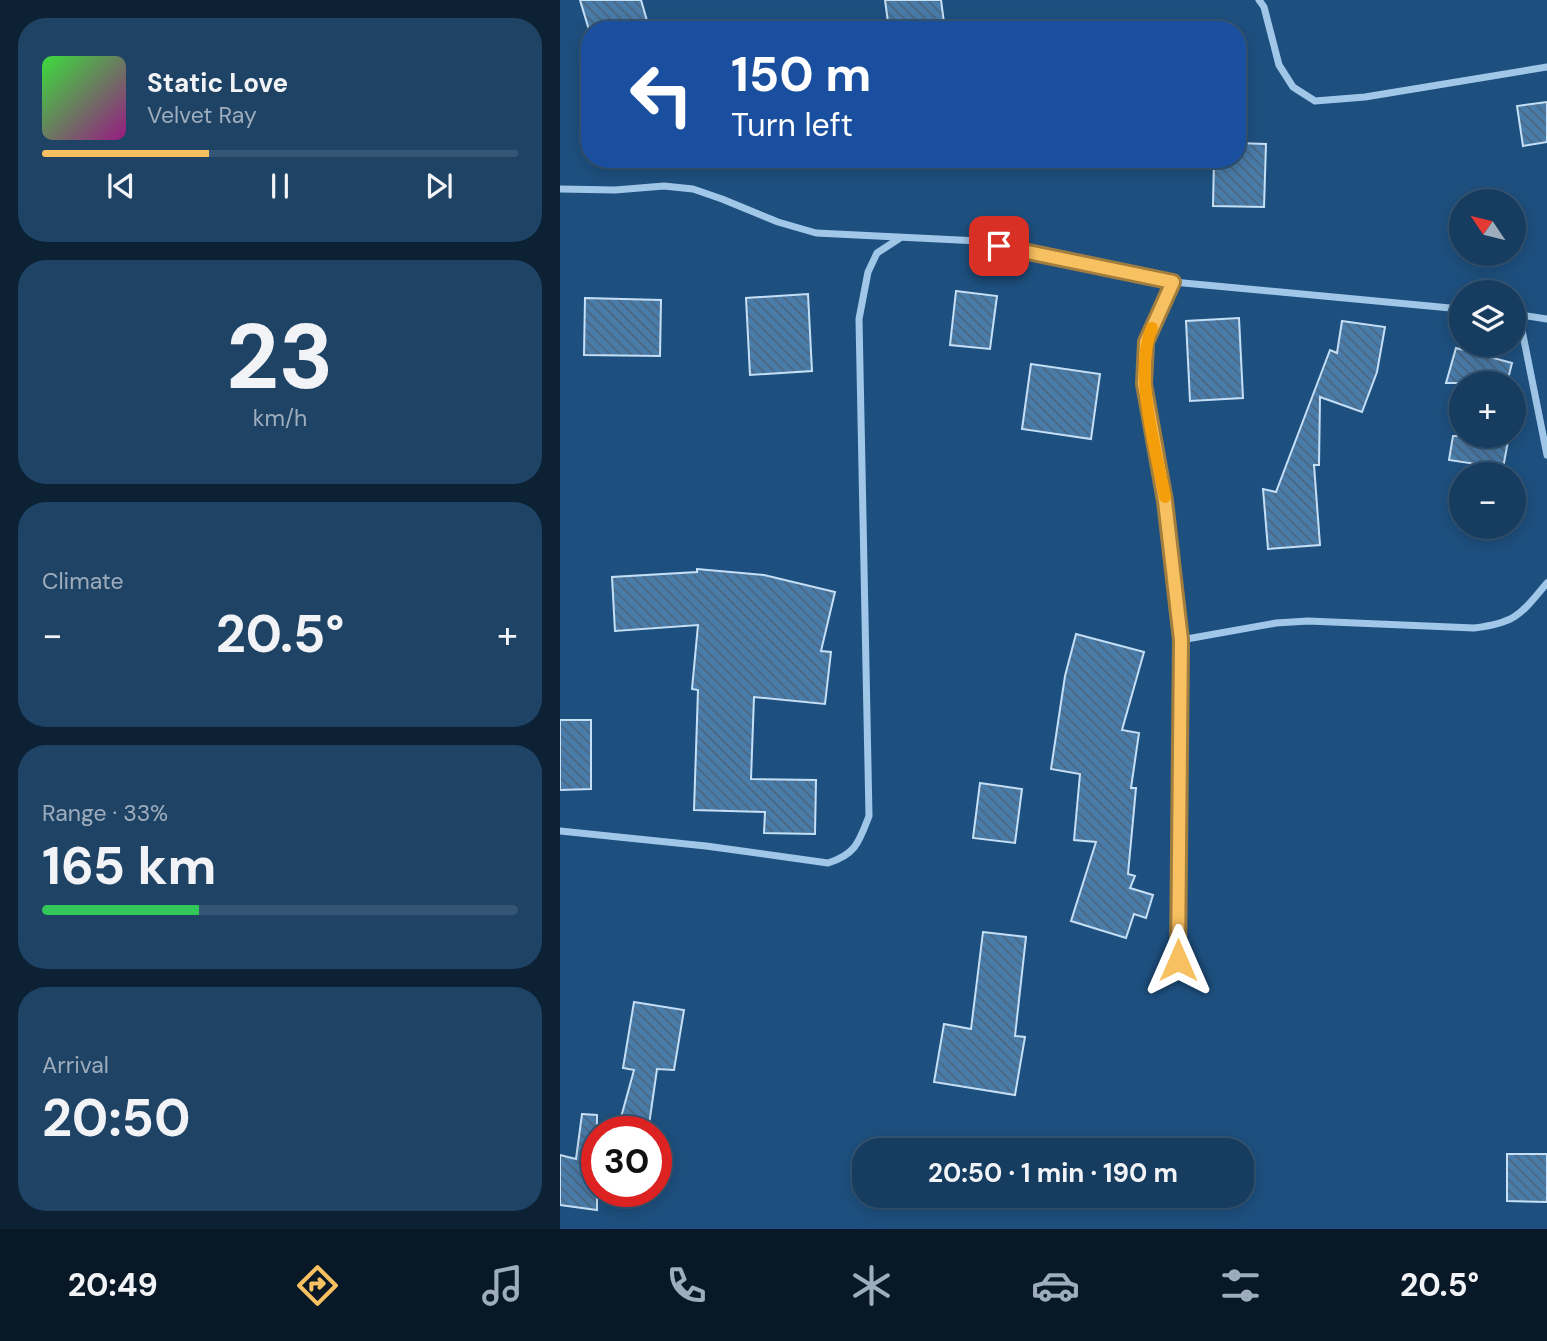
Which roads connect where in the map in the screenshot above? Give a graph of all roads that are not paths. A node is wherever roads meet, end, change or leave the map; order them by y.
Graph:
1 (1259, 0) edge
2 (1547, 67) edge
3 (560, 189) edge
4 (900, 238) junction
5 (1173, 282) junction
6 (1449, 308) edge
7 (1526, 316) edge
8 (1547, 318) edge
9 (1525, 357) edge
10 (1547, 455) edge
11 (1547, 583) edge
12 (1181, 640) junction
13 (560, 831) edge
14 (1178, 960) dead end

1 - 2 street
3 - 4 street
4 - 5 street
4 - 13 street
5 - 6 street
5 - 12 street
7 - 8 street
9 - 10 street
11 - 12 street
12 - 14 street

